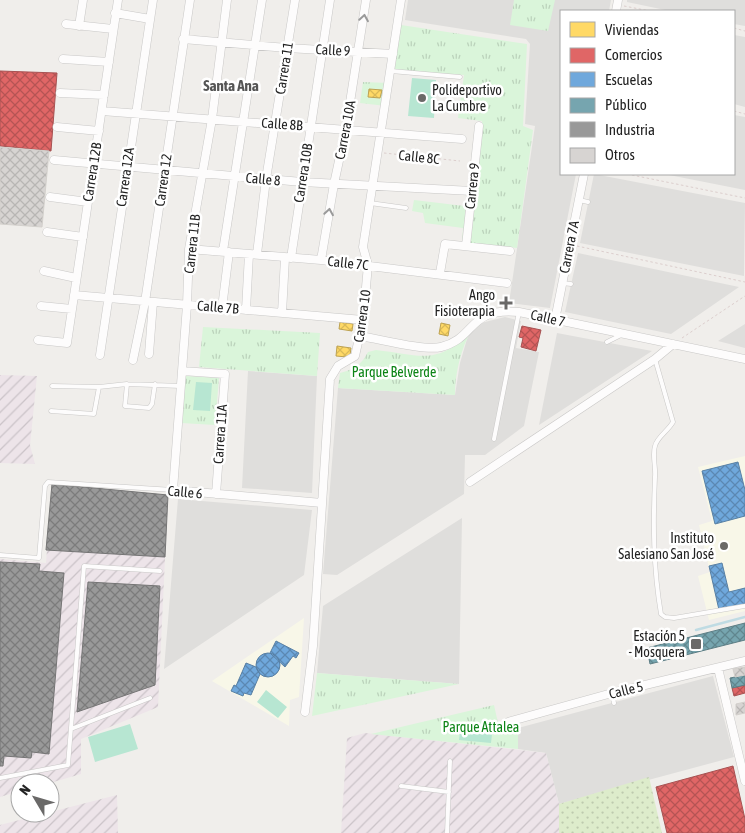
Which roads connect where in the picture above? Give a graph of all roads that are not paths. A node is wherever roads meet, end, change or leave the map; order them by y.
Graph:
1 (83, 0) edge
2 (118, 0) edge
3 (153, 0) edge
4 (190, 0) edge
5 (227, 0) edge
6 (262, 0) edge
7 (295, 0) edge
8 (330, 0) edge
9 (366, 0) edge
10 (401, 0) edge
11 (116, 13) junction
12 (150, 18) junction
13 (66, 24) dead end
14 (80, 26) junction
15 (113, 29) junction
16 (184, 39) junction
17 (221, 42) junction
18 (254, 45) junction
19 (287, 48) junction
20 (323, 49) junction
21 (358, 52) junction
22 (393, 54) junction
23 (63, 59) dead end
24 (109, 62) junction
25 (391, 72) junction
26 (460, 77) dead end
27 (60, 93) dead end
28 (104, 95) junction
29 (102, 111) junction
30 (134, 114) junction
31 (171, 116) junction
32 (212, 119) junction
33 (243, 121) junction
34 (275, 123) junction
35 (310, 126) junction
36 (479, 126) dead end
37 (57, 127) dead end
38 (346, 128) junction
39 (99, 131) junction
40 (381, 131) junction
41 (462, 139) dead end
42 (54, 160) dead end
43 (93, 165) junction
44 (126, 167) junction
45 (164, 171) junction
46 (202, 174) junction
47 (584, 175) edge
48 (234, 176) junction
49 (266, 179) junction
50 (302, 182) junction
51 (334, 184) junction
52 (372, 186) junction
53 (472, 191) junction
54 (50, 197) dead end
55 (579, 200) junction
56 (88, 202) junction
57 (588, 202) dead end
58 (370, 203) junction
59 (406, 208) dead end
60 (47, 232) dead end
61 (82, 238) junction
62 (466, 246) junction
63 (189, 249) junction
64 (510, 251) dead end
65 (226, 252) junction
66 (253, 254) junction
67 (288, 258) junction
68 (321, 260) junction
69 (368, 265) junction
70 (44, 271) dead end
71 (440, 273) junction
72 (76, 278) junction
73 (506, 283) dead end
74 (562, 283) junction
75 (571, 284) dead end
76 (74, 295) junction
77 (108, 298) junction
78 (149, 302) junction
79 (187, 305) junction
80 (41, 306) dead end
81 (222, 308) junction
82 (72, 309) junction
83 (246, 310) junction
84 (519, 312) junction
85 (282, 313) junction
86 (363, 320) junction
87 (555, 320) junction
88 (622, 334) junction
89 (360, 336) junction
90 (38, 340) dead end
91 (607, 342) dead end
92 (673, 344) junction
93 (149, 354) dead end
94 (100, 355) dead end
95 (655, 359) junction
96 (745, 359) edge
97 (133, 360) dead end
98 (182, 371) junction
99 (127, 384) junction
100 (155, 384) junction
101 (52, 386) dead end
102 (181, 386) junction
103 (99, 387) junction
104 (51, 411) dead end
105 (494, 439) dead end
106 (470, 482) dead end
107 (173, 490) junction
108 (216, 494) junction
109 (322, 504) junction
110 (0, 555) edge
111 (160, 571) dead end
112 (745, 606) edge
113 (745, 661) edge
114 (718, 668) junction
115 (612, 693) junction
116 (150, 698) dead end
117 (614, 703) dead end
118 (305, 712) dead end
119 (508, 722) dead end
120 (71, 729) junction
121 (450, 761) dead end
122 (745, 775) edge
123 (0, 778) edge
124 (401, 786) dead end
125 (449, 792) junction
126 (447, 833) edge

1 - 14 street
2 - 11 street, Carrera 12B
3 - 12 street, Carrera 12A
4 - 16 street, Carrera 12
5 - 17 street, Carrera 11B
6 - 18 street
7 - 19 street, Carrera 11
8 - 20 street, Carrera 10B
21 -> 9 street, Carrera 10A
10 - 22 street, Carrera 10
11 - 12 street
11 - 15 street, Carrera 12B
12 - 30 street, Carrera 12A
13 - 14 street
14 - 15 street
15 - 24 street, Carrera 12B
16 - 17 street, Calle 9
16 - 31 street, Carrera 12
17 - 18 street, Calle 9
17 - 32 street, Carrera 11B
18 - 19 street, Calle 9
18 - 33 street
19 - 20 street, Calle 9
19 - 34 street, Carrera 11
20 - 21 street, Calle 9
20 - 35 street, Carrera 10B
21 - 22 street, Calle 9
21 - 38 street, Carrera 10A
22 - 25 street, Carrera 10
23 - 24 street
24 - 28 street, Carrera 12B
25 - 26 lane
25 - 40 street, Carrera 10
27 - 28 street
28 - 29 street, Carrera 12B
29 - 30 street, Calle 8B
29 - 39 street, Carrera 12B
30 - 31 street, Calle 8B
30 - 44 street, Carrera 12A
31 - 32 street, Calle 8B
31 - 45 street, Carrera 12
32 - 33 street, Calle 8B
32 - 46 street, Carrera 11B
33 - 34 street, Calle 8B
33 - 48 street
34 - 35 street, Calle 8B
34 - 49 street, Carrera 11
35 - 38 street, Calle 8B
35 - 50 street, Carrera 10B
36 - 53 street, Carrera 9
37 - 39 street
38 - 40 street, Calle 8B
38 - 51 street, Carrera 10A
39 - 43 street, Carrera 12B
40 - 41 street, Calle 8B
40 - 52 street, Carrera 10
42 - 43 street, Calle 8
43 - 44 street, Calle 8
43 - 56 street, Carrera 12B
44 - 45 street, Calle 8
44 - 77 street, Carrera 12A
45 - 46 street, Calle 8
45 - 78 street, Carrera 12
46 - 48 street, Calle 8
46 - 63 street, Carrera 11B
47 - 55 street, Carrera 7A
48 - 49 street, Calle 8
48 - 65 street
49 - 50 street, Calle 8
49 - 66 street, Carrera 11
50 - 51 street, Calle 8
50 - 67 street, Carrera 10B
51 - 52 street, Calle 8
68 -> 51 street, Carrera 10A
52 - 53 street, Calle 8
52 - 58 street, Carrera 10
53 - 62 street, Carrera 9
54 - 56 street
55 - 57 lane
55 - 74 street, Carrera 7A
56 - 61 street, Carrera 12B
58 - 59 lane
58 - 69 street, Carrera 10
60 - 61 street
61 - 72 street, Carrera 12B
62 - 64 street
62 - 71 street
63 - 65 street, Calle 7C
63 - 79 street, Carrera 11B
65 - 66 street, Calle 7C
65 - 81 street
66 - 67 street, Calle 7C
66 - 83 street, Carrera 11
67 - 68 street, Calle 7C
67 - 85 street, Carrera 10B
68 - 69 street, Calle 7C
69 - 71 street, Calle 7C
69 - 86 street, Carrera 10
70 - 72 street
71 - 73 street, Calle 7C
72 - 76 street, Carrera 12B
74 - 75 lane
74 - 87 street, Carrera 7A
76 - 77 street, Calle 7B
76 - 82 street, Carrera 12B
77 - 78 street, Calle 7B
77 - 94 street, Carrera 12A
78 - 79 street, Calle 7B
78 - 93 street, Carrera 12
78 - 97 street, Carrera 12
79 - 81 street, Calle 7B
79 - 98 street, Carrera 11B
80 - 82 street
81 - 83 street, Calle 7B
82 - 90 street, Carrera 12B
83 - 85 street, Calle 7B
84 - 87 street, Calle 7
84 - 89 street, Calle 7
84 - 105 lane
85 - 86 street, Calle 7B
86 - 89 street, Carrera 10
87 - 88 street, Calle 7
88 - 91 lane
88 - 92 street, Calle 7
89 - 109 street, Carrera 10
92 - 95 street
92 - 96 street, Calle 7
95 - 106 street
95 - 112 lane
98 - 102 street, Carrera 11B
98 - 108 street, Carrera 11A
99 - 100 lane
99 - 100 lane
99 - 103 lane
100 - 102 lane
101 - 103 lane
102 - 107 street, Carrera 11B
103 - 104 lane
107 - 108 street, Calle 6
107 - 110 lane, Calle 6
108 - 109 street, Calle 6
109 - 118 street, Carrera 10
111 - 120 lane
113 - 114 street, Calle 5
114 - 115 street, Calle 5
114 - 122 street
115 - 117 lane
115 - 119 street, Calle 5
116 - 120 lane
120 - 123 lane
121 - 125 lane
124 - 125 lane
125 - 126 lane

